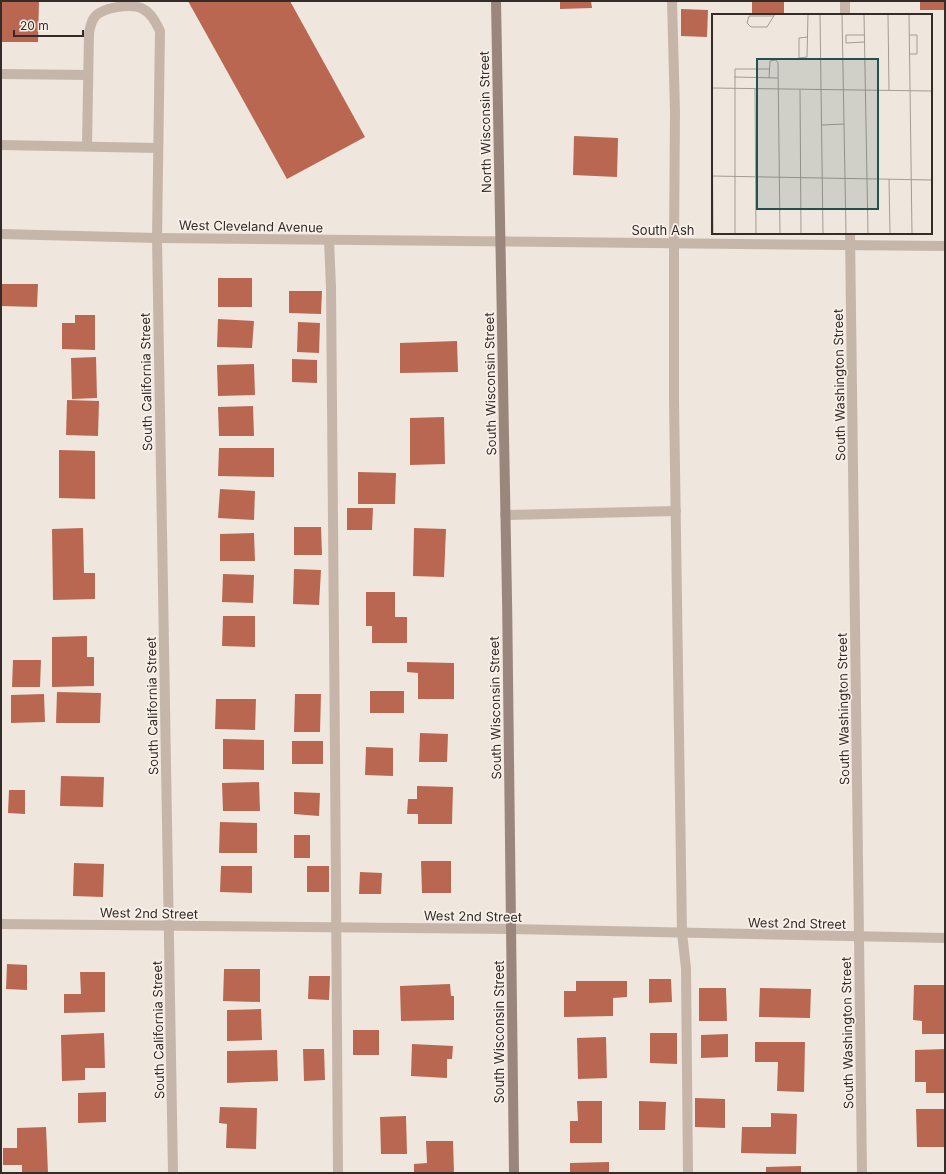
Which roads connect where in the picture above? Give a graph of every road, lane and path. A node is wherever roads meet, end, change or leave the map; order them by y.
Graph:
1 (496, 1) edge
2 (672, 1) edge
3 (845, 1) edge
4 (845, 14) edge
5 (1, 74) edge
6 (88, 75) junction
7 (1, 144) edge
8 (87, 146) junction
9 (158, 148) junction
10 (1, 234) edge
11 (850, 234) edge
12 (157, 238) junction
13 (329, 240) junction
14 (501, 242) junction
15 (674, 243) junction
16 (850, 245) junction
17 (945, 246) edge
18 (676, 511) junction
19 (505, 515) junction
20 (1, 924) edge
21 (170, 927) junction
22 (336, 928) junction
23 (511, 929) junction
24 (682, 933) junction
25 (858, 937) junction
26 (945, 938) edge
27 (173, 1173) edge
28 (338, 1173) edge
29 (514, 1173) edge
30 (688, 1173) edge
31 (862, 1173) edge

1 - 14 street, North Wisconsin Street
2 - 15 street
3 - 4 street
5 - 6 street
6 - 8 street, South California Street
6 - 9 street, South California Street
7 - 8 street
8 - 9 street
9 - 12 street, South California Street
10 - 12 street, West Cleveland Avenue
11 - 16 street, South Washington Street
12 - 13 street, West Cleveland Avenue
12 - 21 street, South California Street
13 - 14 street, West Cleveland Avenue
13 - 22 street
14 - 15 street, South Ash
14 - 19 street, South Wisconsin Street
15 - 16 street, South Ash
15 - 18 street
16 - 17 street, South Ash
16 - 25 street, South Washington Street
18 - 19 street
18 - 24 street
19 - 23 street, South Wisconsin Street
20 - 21 street, West 2nd Street
21 - 22 street, West 2nd Street
21 - 27 street, South California Street
22 - 23 street, West 2nd Street
22 - 28 street
23 - 24 street, West 2nd Street
23 - 29 street, South Wisconsin Street
24 - 25 street, West 2nd Street
24 - 30 street
25 - 26 street, West 2nd Street
25 - 31 street, South Washington Street

